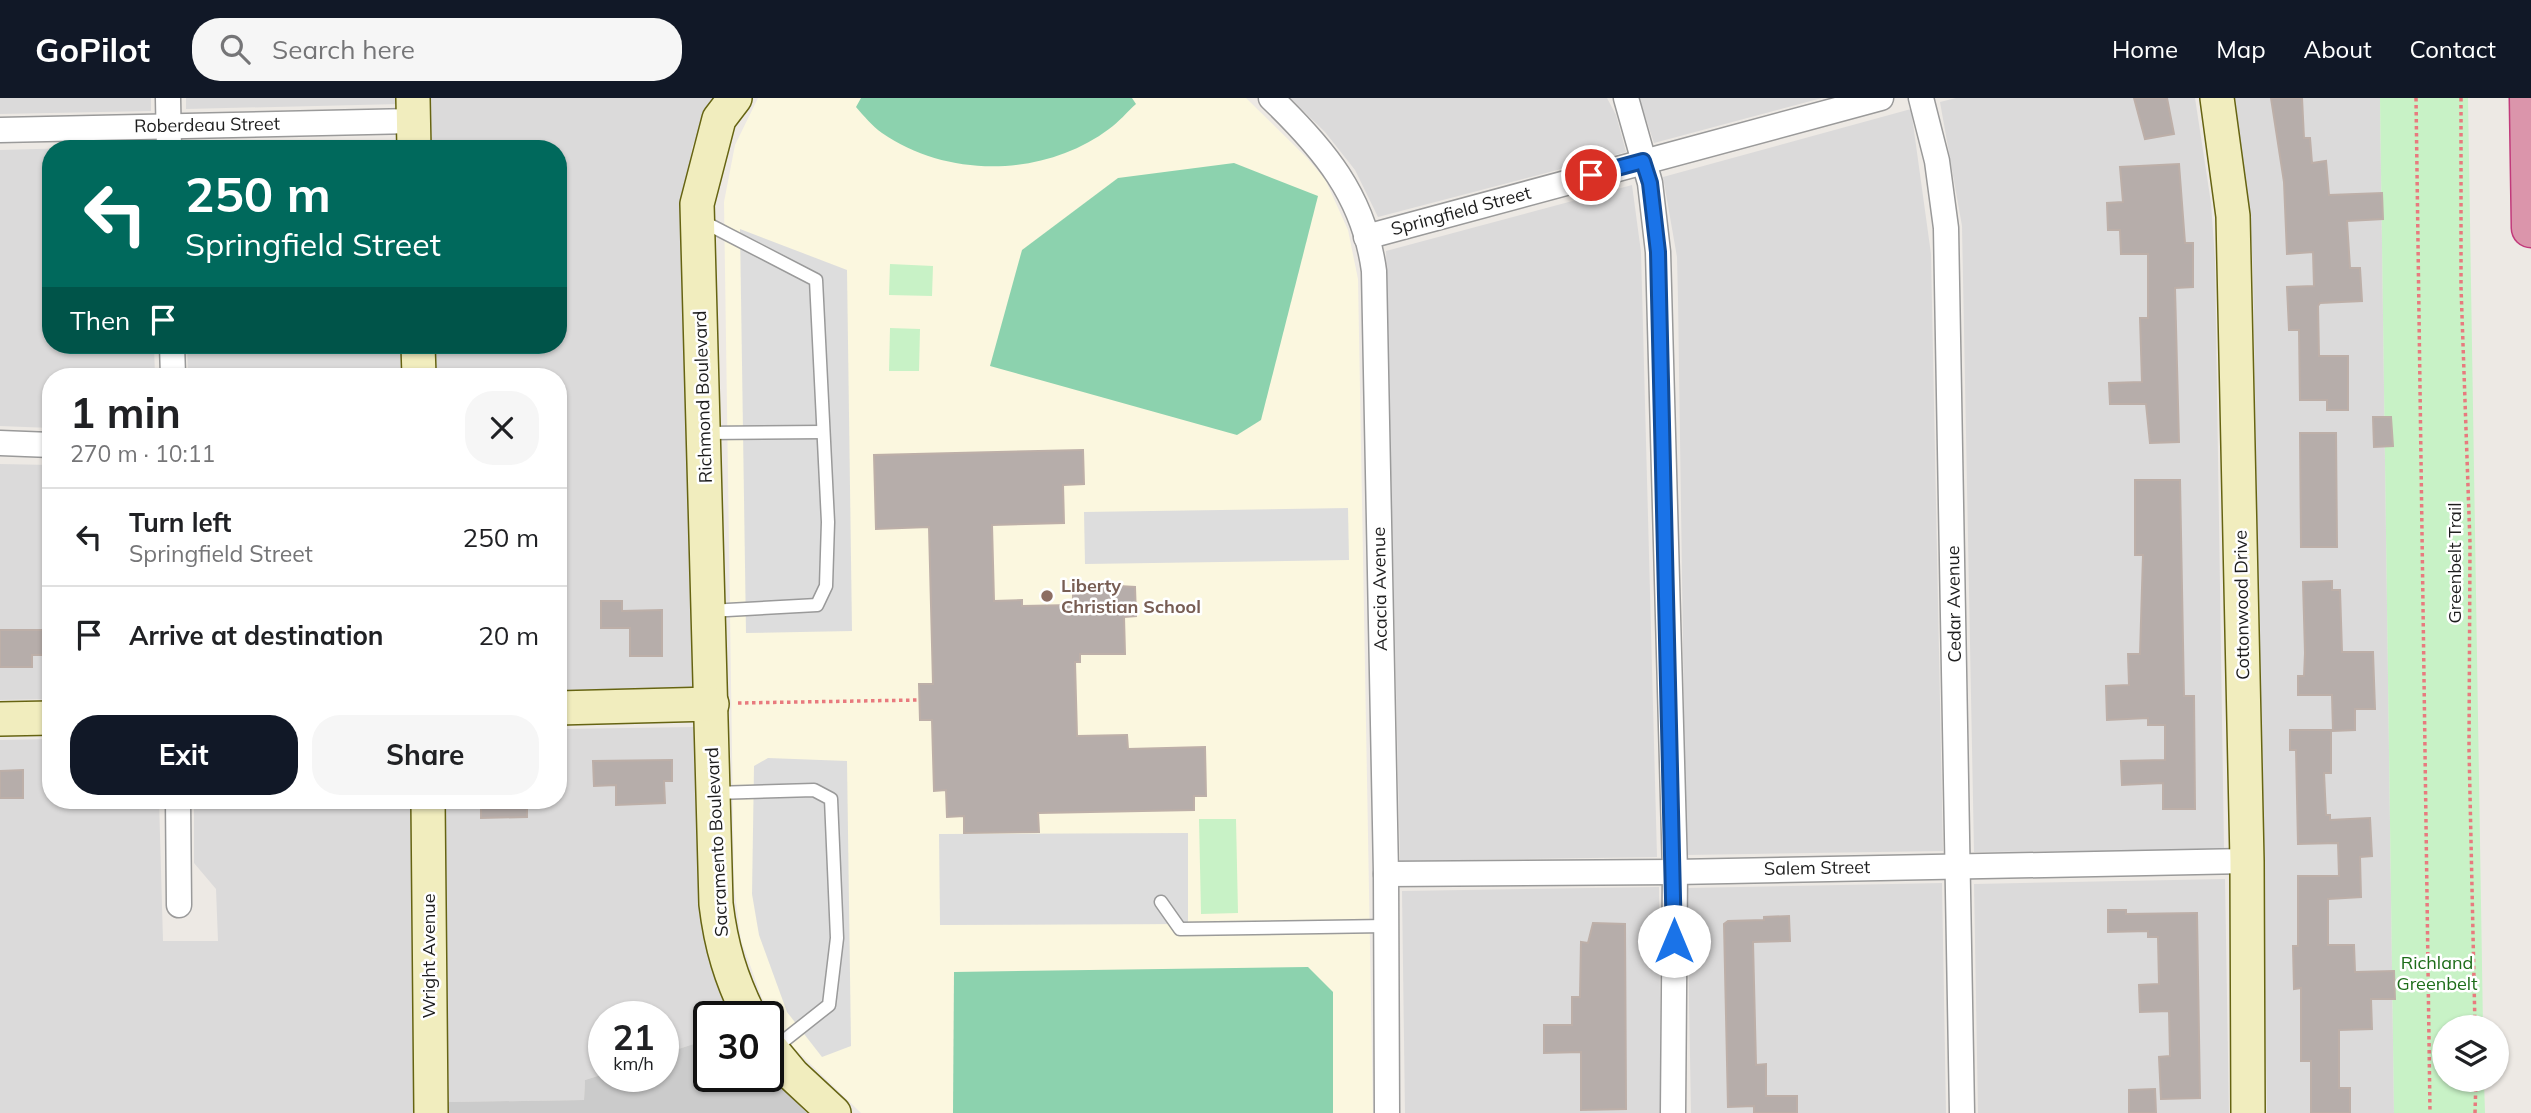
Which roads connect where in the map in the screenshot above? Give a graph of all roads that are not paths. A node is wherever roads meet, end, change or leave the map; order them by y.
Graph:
1 (168, 98) edge
2 (735, 98) edge
3 (1271, 98) edge
4 (1626, 98) edge
5 (1881, 98) edge
6 (1922, 98) edge
7 (2217, 98) edge
8 (2529, 98) edge
9 (413, 123) edge
10 (0, 130) edge
11 (169, 137) edge
12 (1643, 161) junction
13 (698, 219) junction
14 (2531, 228) edge
15 (1366, 237) junction
16 (823, 432) junction
17 (704, 433) junction
18 (0, 443) edge
19 (42, 445) edge
20 (709, 611) junction
21 (712, 704) junction
22 (567, 708) edge
23 (42, 718) edge
24 (0, 719) edge
25 (714, 793) junction
26 (178, 809) edge
27 (428, 809) edge
28 (2247, 861) junction
29 (1958, 865) junction
30 (1675, 872) junction
31 (1386, 874) junction
32 (1161, 902) dead end
33 (179, 905) dead end
34 (1386, 926) junction
35 (742, 1001) edge
36 (784, 1037) edge
37 (784, 1065) edge
38 (431, 1113) edge
39 (834, 1113) edge
40 (1387, 1113) edge
41 (1673, 1113) edge
42 (1962, 1113) edge
43 (2248, 1113) edge

1 - 11 street
2 - 13 street, Richmond Boulevard
3 - 15 street, Acacia Avenue
4 - 12 street
5 - 12 street, Springfield Street
6 - 29 street, Cedar Avenue
7 - 28 street, Cottonwood Drive
8 - 14 highway
9 - 11 street, Roberdeau Street
10 - 11 street, Roberdeau Street
12 - 15 street, Springfield Street
12 - 30 street
13 - 16 lane
13 - 17 street, Richmond Boulevard
15 - 31 street, Acacia Avenue
16 - 17 lane
16 - 20 lane
17 - 20 street, Richmond Boulevard
18 - 19 street
20 - 21 street, Richmond Boulevard
21 - 22 street
21 - 25 street, Sacramento Boulevard
23 - 24 street
25 - 35 street, Sacramento Boulevard
25 - 36 lane
26 - 33 street
27 - 38 street, Wright Avenue
28 - 29 street, Salem Street
28 - 43 street, Cottonwood Drive
29 - 30 street, Salem Street
29 - 42 street, Cedar Avenue
30 - 31 street, Salem Street
30 - 41 street
31 - 34 street, Acacia Avenue
32 - 34 lane
34 - 40 street, Acacia Avenue
37 - 39 street

